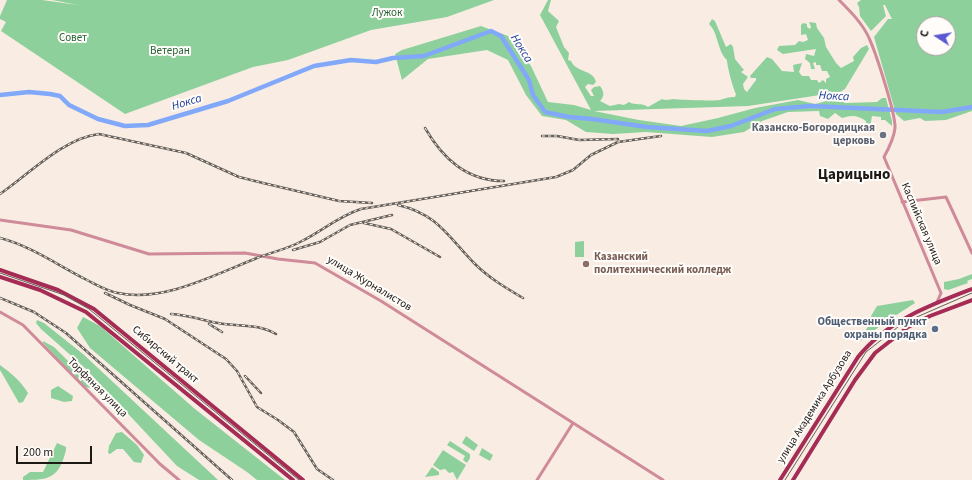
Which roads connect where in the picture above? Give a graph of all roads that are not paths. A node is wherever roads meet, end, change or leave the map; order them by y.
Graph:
1 (838, 0) edge
2 (902, 202) junction
3 (0, 220) edge
4 (972, 253) edge
5 (0, 270) edge
6 (0, 277) edge
7 (972, 289) edge
8 (972, 300) edge
9 (937, 302) junction
10 (0, 312) edge
11 (573, 423) junction
12 (179, 480) edge
13 (293, 480) edge
14 (303, 480) edge
15 (537, 480) edge
16 (663, 480) edge
17 (780, 480) edge
18 (793, 480) edge

1 - 2 street, Каспийская улица
2 - 4 street
2 - 9 street, Каспийская улица
3 - 11 street, улица Журналистов
5 - 14 main road, Сибирский тракт
6 - 13 main road, Сибирский тракт
7 - 9 main road, улица Академика Арбузова
8 - 18 main road, улица Академика Арбузова
9 - 17 main road, улица Академика Арбузова
10 - 12 street, Торфяная улица
11 - 15 street
11 - 16 street, улица Журналистов

